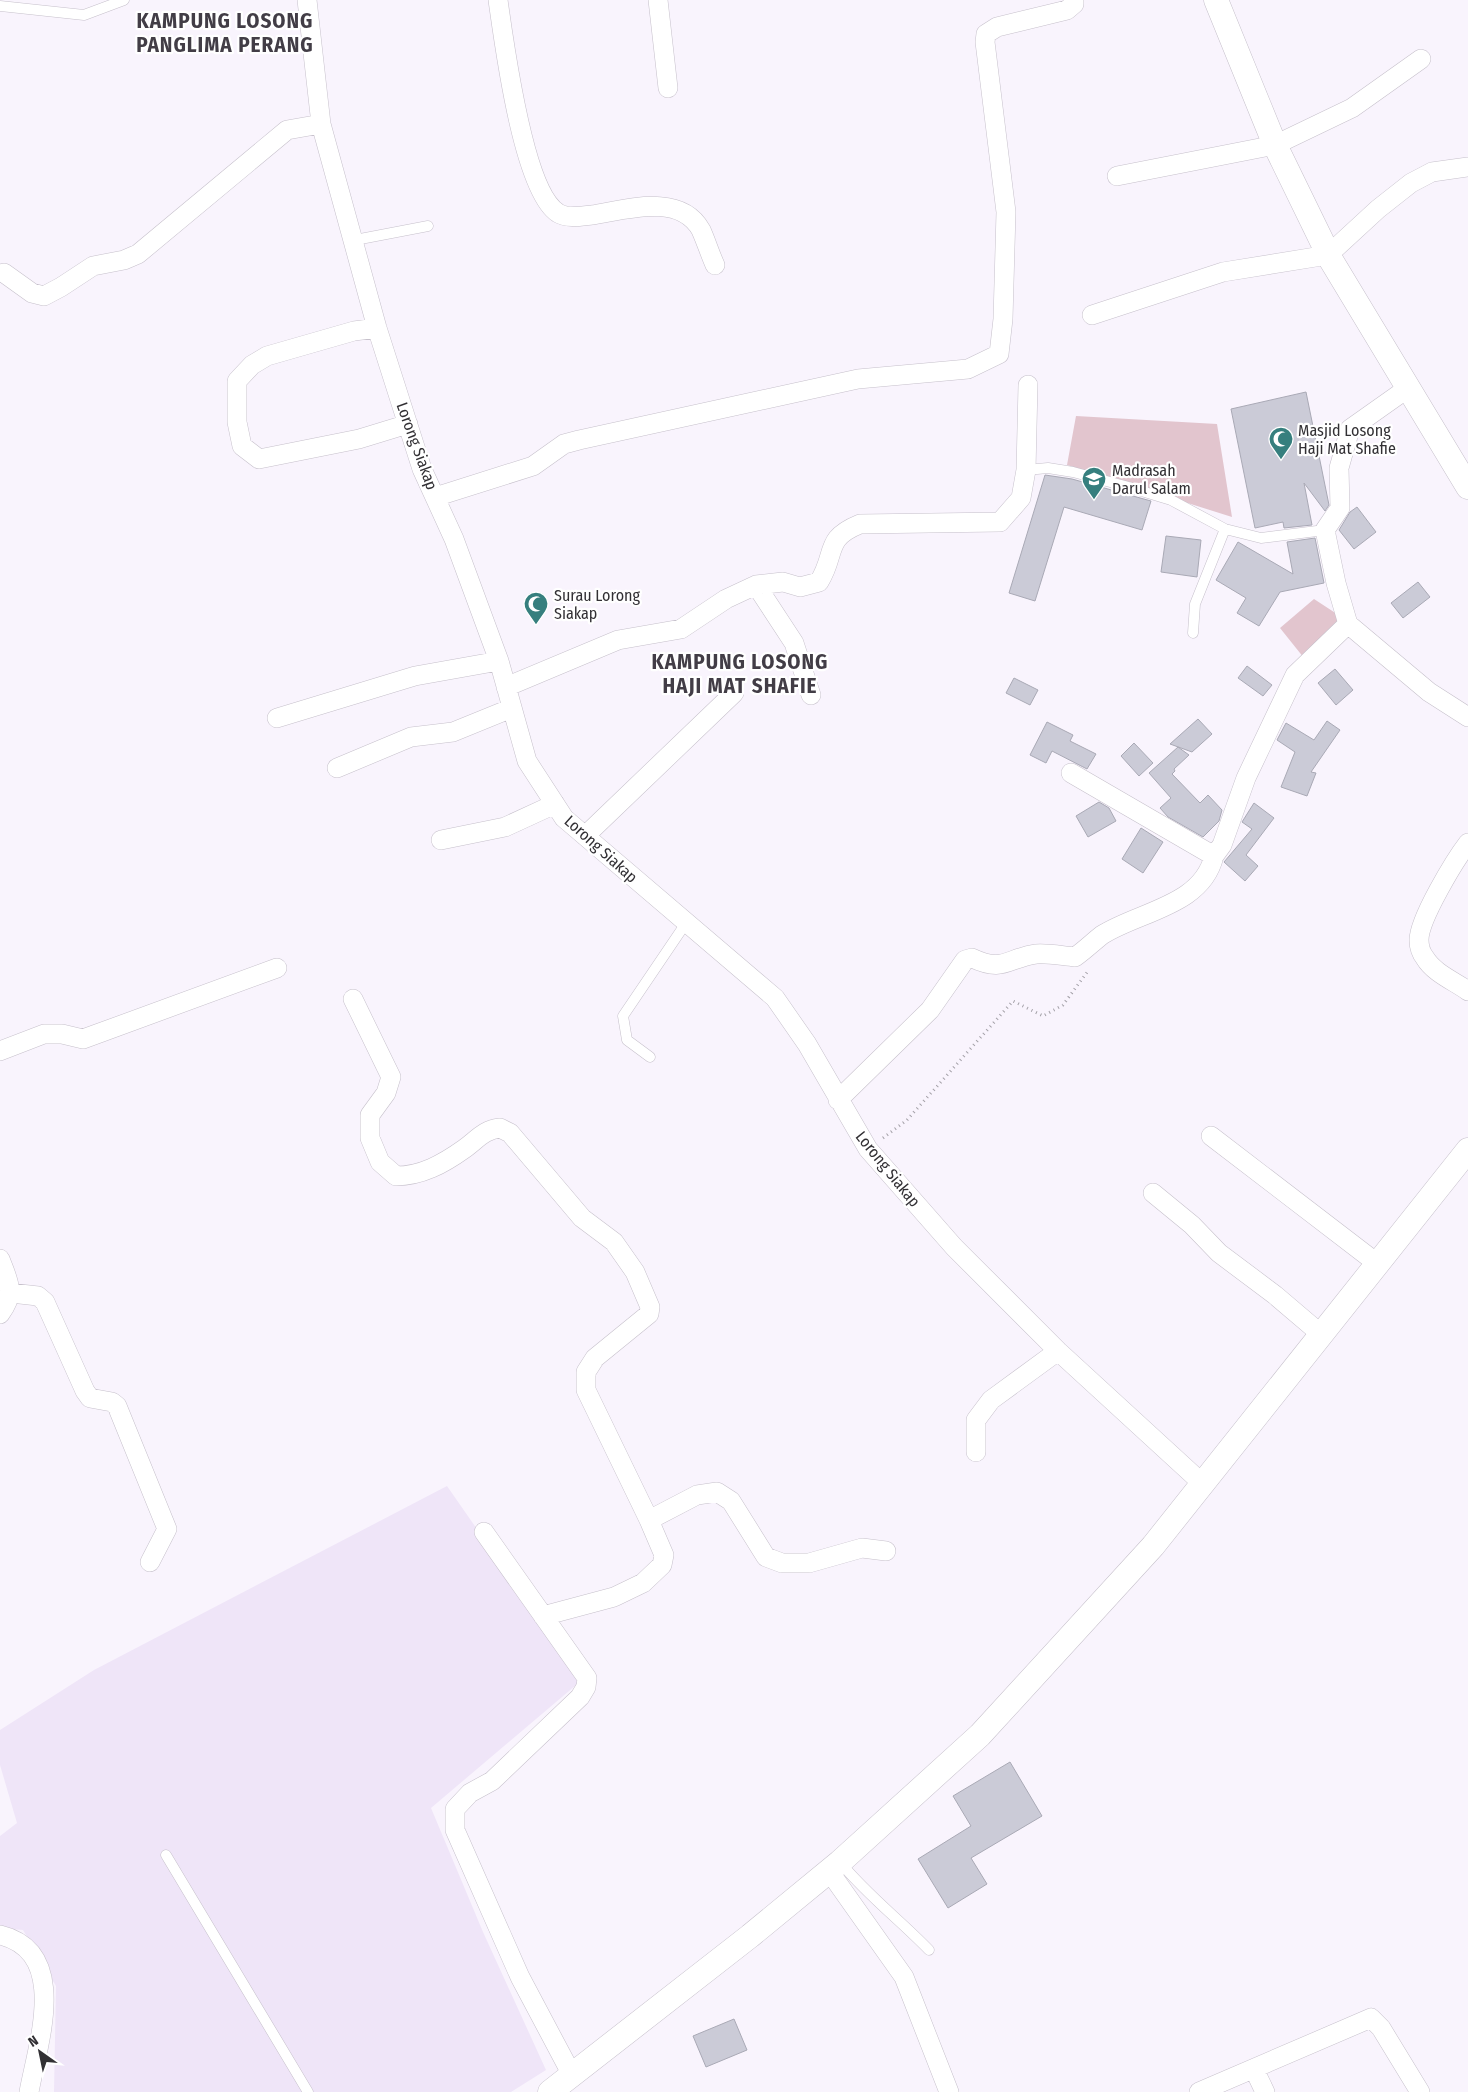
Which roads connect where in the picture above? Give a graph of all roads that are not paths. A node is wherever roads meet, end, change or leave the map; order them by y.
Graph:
1 (124, 0) edge
2 (307, 0) edge
3 (498, 0) edge
4 (658, 0) edge
5 (1074, 0) edge
6 (1216, 0) edge
7 (0, 6) edge
8 (1421, 59) dead end
9 (668, 88) dead end
10 (321, 124) junction
11 (1275, 145) junction
12 (1468, 167) edge
13 (1117, 176) dead end
14 (428, 226) dead end
15 (355, 240) junction
16 (1328, 255) junction
17 (715, 265) dead end
18 (4, 273) dead end
19 (1092, 315) dead end
20 (377, 328) junction
21 (1028, 385) dead end
22 (1408, 388) junction
23 (408, 424) junction
24 (1026, 470) junction
25 (1468, 487) edge
26 (436, 497) junction
27 (1226, 529) junction
28 (1325, 530) junction
29 (756, 585) junction
30 (1348, 624) junction
31 (1193, 634) dead end
32 (499, 661) junction
33 (506, 687) junction
34 (734, 693) dead end
35 (811, 695) dead end
36 (512, 708) junction
37 (1468, 717) edge
38 (277, 718) dead end
39 (337, 768) dead end
40 (1071, 773) dead end
41 (555, 804) junction
42 (585, 836) junction
43 (441, 840) dead end
44 (1468, 843) edge
45 (1214, 856) junction
46 (686, 923) junction
47 (277, 968) dead end
48 (1468, 990) edge
49 (354, 999) dead end
50 (0, 1051) edge
51 (650, 1057) dead end
52 (838, 1100) junction
53 (1212, 1136) dead end
54 (1468, 1150) edge
55 (1153, 1194) dead end
56 (0, 1259) edge
57 (1378, 1264) junction
58 (11, 1293) junction
59 (0, 1314) edge
60 (1322, 1335) junction
61 (1058, 1351) junction
62 (976, 1452) dead end
63 (1202, 1484) junction
64 (649, 1520) junction
65 (484, 1532) dead end
66 (886, 1552) dead end
67 (150, 1562) dead end
68 (543, 1616) junction
69 (166, 1856) dead end
70 (834, 1867) junction
71 (0, 1935) edge
72 (929, 1950) dead end
73 (1254, 2069) junction
74 (572, 2075) junction
75 (29, 2092) edge
76 (308, 2092) edge
77 (550, 2092) edge
78 (949, 2092) edge
79 (1199, 2092) edge
80 (1265, 2092) edge
81 (1420, 2092) edge

1 - 7 lane
2 - 10 street, Lorong Siakap
3 - 17 street
4 - 9 street
5 - 26 street
6 - 11 street
8 - 11 street
10 - 15 street, Lorong Siakap
10 - 18 street
11 - 13 street
11 - 16 street
12 - 16 street
14 - 15 lane
15 - 20 street, Lorong Siakap
16 - 19 street
16 - 22 street
20 - 23 street, Lorong Siakap
20 - 23 street
21 - 24 street
22 - 25 street
22 - 28 street
23 - 26 street, Lorong Siakap
24 - 27 lane
24 - 29 street
26 - 32 street, Lorong Siakap
27 - 28 lane
27 - 31 lane
28 - 30 street
29 - 33 street
29 - 35 street
30 - 37 street
30 - 45 street
32 - 33 street, Lorong Siakap
32 - 38 street
33 - 36 street, Lorong Siakap
34 - 42 street
36 - 39 street
36 - 41 street, Lorong Siakap
40 - 45 street
41 - 42 street, Lorong Siakap
41 - 43 street
42 - 46 street, Lorong Siakap
44 - 48 street
45 - 52 street
46 - 51 lane
46 - 52 street, Lorong Siakap
47 - 50 street
49 - 64 street
52 - 61 street, Lorong Siakap
53 - 57 street
54 - 57 street
55 - 60 street
56 - 58 street
57 - 60 street
58 - 59 street
58 - 67 street
60 - 63 street
61 - 62 street
61 - 63 street, Lorong Siakap
63 - 70 street
64 - 66 street
64 - 68 street
65 - 68 street
68 - 74 street
69 - 76 lane
70 - 72 lane
70 - 74 street
70 - 78 street
71 - 75 street
73 - 79 street
73 - 80 street
73 - 81 street
74 - 77 street

